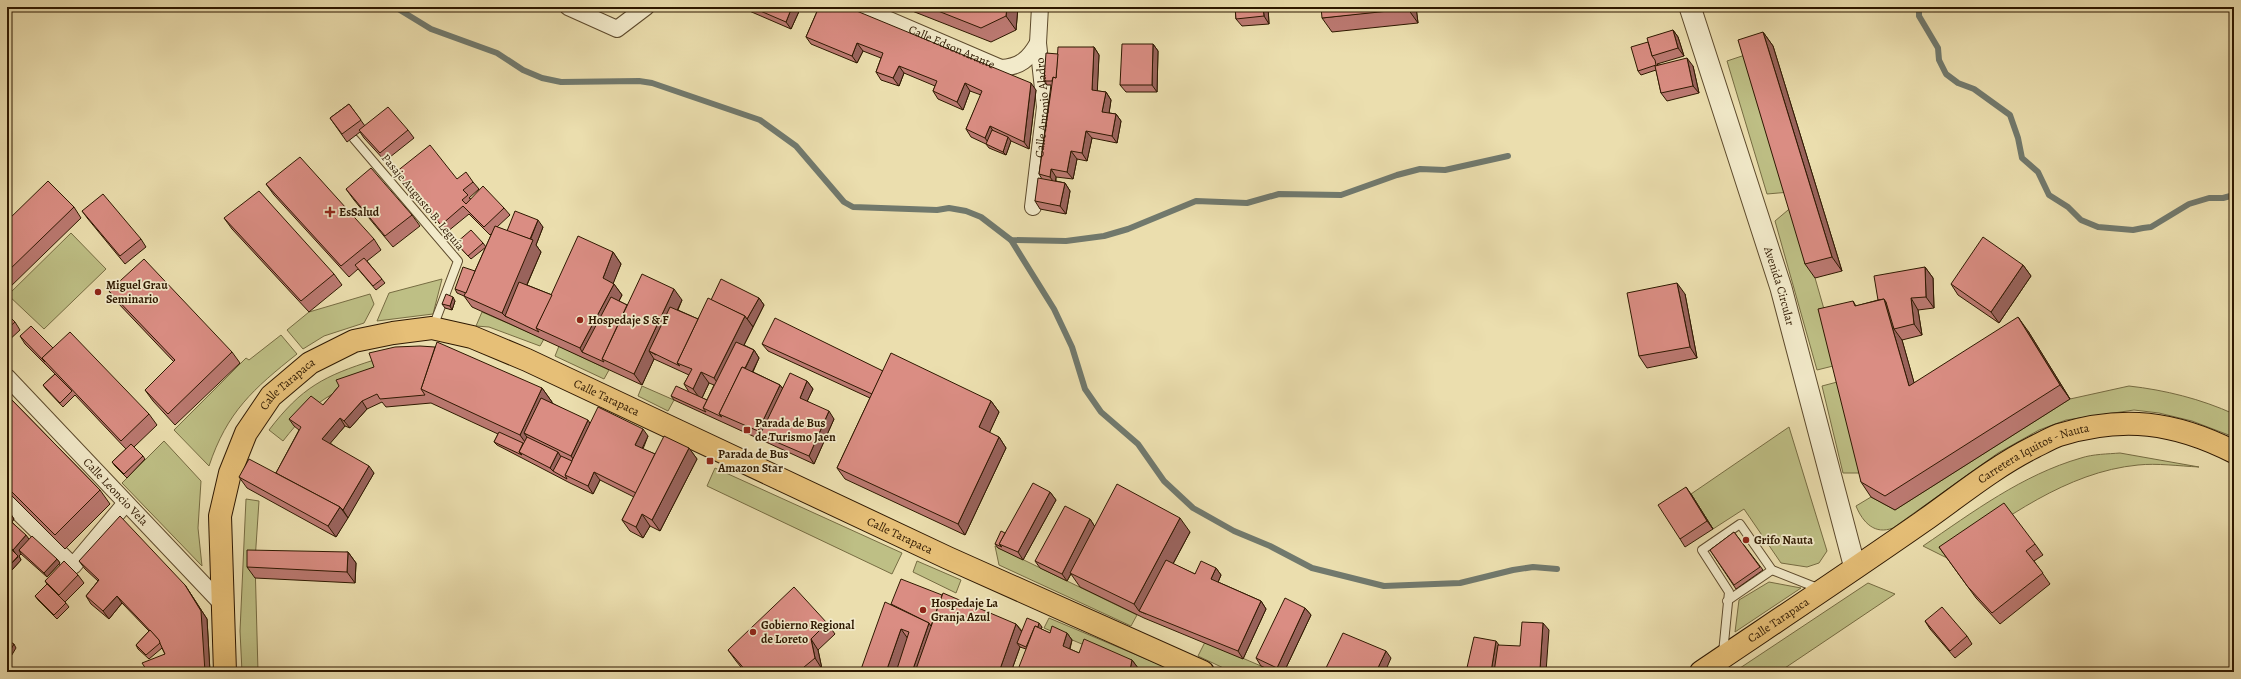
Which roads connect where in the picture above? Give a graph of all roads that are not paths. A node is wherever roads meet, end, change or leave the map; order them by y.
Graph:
1 (568, 7) edge
2 (646, 7) edge
3 (859, 7) edge
4 (1040, 7) edge
5 (1690, 7) edge
6 (1038, 42) junction
7 (354, 139) dead end
8 (1033, 208) dead end
9 (432, 328) junction
10 (7, 377) edge
11 (2234, 452) edge
12 (7, 501) edge
13 (125, 504) junction
14 (1855, 568) junction
15 (1772, 570) junction
16 (1822, 590) junction
17 (1728, 601) junction
18 (224, 606) junction
19 (1723, 658) junction
20 (225, 672) edge
21 (1203, 672) edge
22 (1701, 672) edge

1 - 2 street
3 - 6 street, Calle Edson Arante
4 - 6 street, Calle Antonio Aladro
5 - 14 street, Avenida Circular
6 - 8 street, Calle Antonio Aladro
7 - 9 lane, Pasaje Augusto B. Leguía
9 - 18 main road, Calle Tarapaca
9 - 21 main road, Calle Tarapaca
10 - 13 street, Calle Leoncio Vela
11 - 14 main road, Carretera Iquitos - Nauta
12 - 13 street
13 - 18 street, Calle Leoncio Vela
14 - 16 main road, Calle Tarapaca
15 - 16 lane
15 - 17 lane
15 - 17 lane
16 - 19 main road, Calle Tarapaca
17 - 19 lane
18 - 20 main road, Calle Tarapaca
19 - 22 main road, Calle Tarapaca

